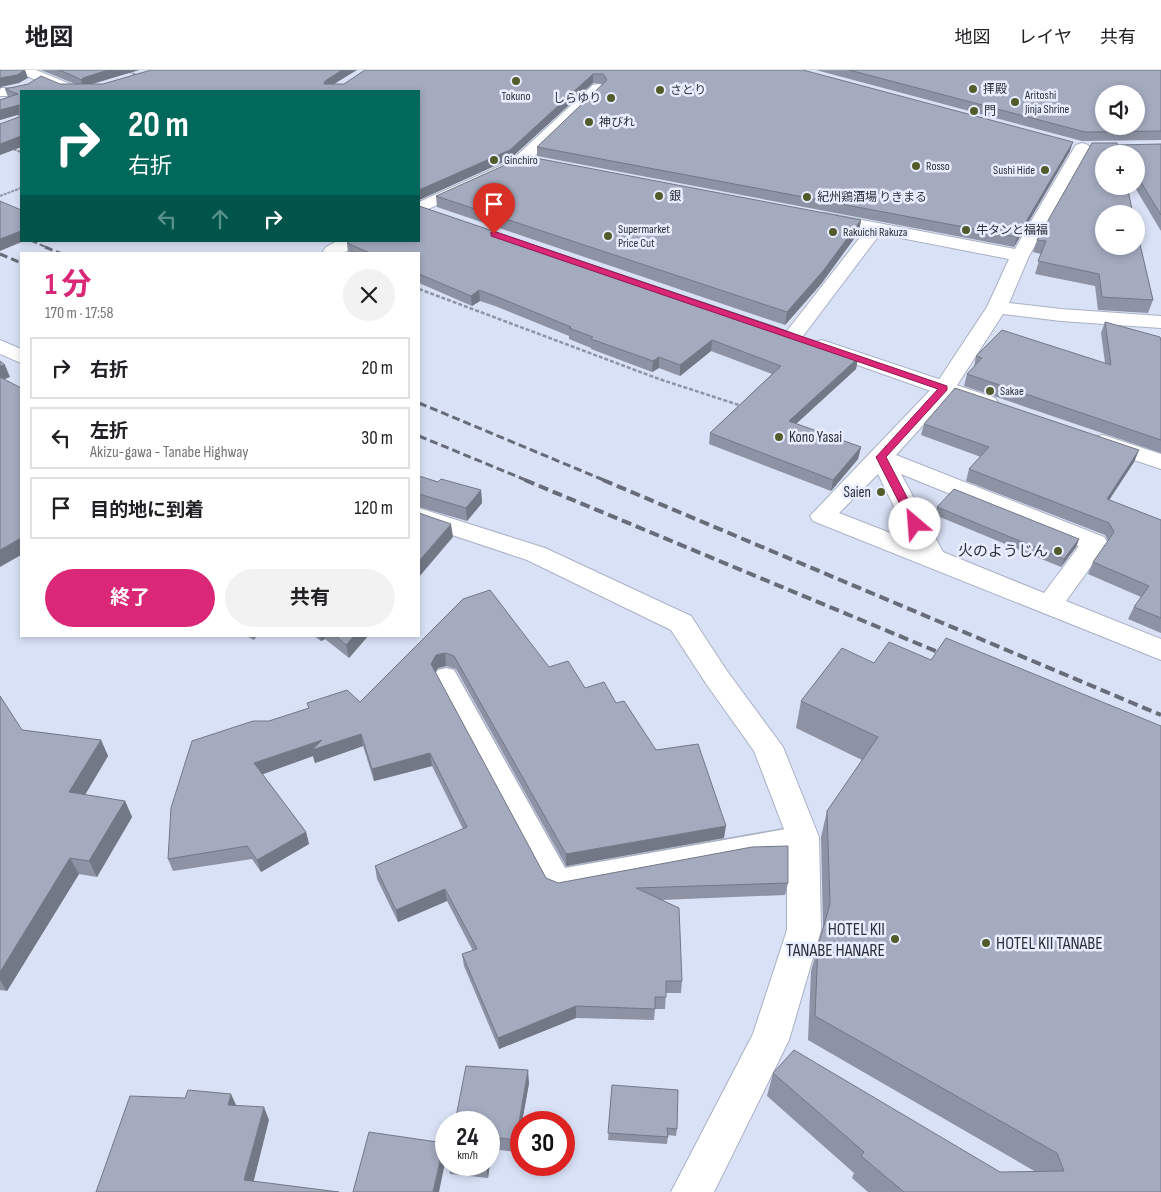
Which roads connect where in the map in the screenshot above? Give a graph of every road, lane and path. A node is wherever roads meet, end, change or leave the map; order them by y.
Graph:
1 (24, 70) edge
2 (125, 70) edge
3 (140, 76) edge
4 (42, 84) edge
5 (598, 88) edge
6 (69, 90) edge
7 (3, 92) edge
8 (20, 92) edge
9 (1064, 143) edge
10 (6, 146) edge
11 (1095, 147) edge
12 (1082, 148) junction
13 (20, 152) edge
14 (522, 160) junction
15 (541, 163) edge
16 (20, 188) edge
17 (0, 196) edge
18 (420, 208) edge
19 (420, 208) edge
20 (807, 215) edge
21 (447, 218) edge
22 (876, 228) junction
23 (350, 242) edge
24 (332, 251) dead end
25 (1020, 256) junction
26 (420, 289) edge
27 (997, 307) junction
28 (1161, 322) edge
29 (0, 346) edge
30 (20, 356) edge
31 (944, 388) junction
32 (744, 407) edge
33 (1006, 409) edge
34 (1088, 437) edge
35 (881, 457) junction
36 (1161, 462) edge
37 (420, 516) edge
38 (933, 558) junction
39 (1050, 604) junction
40 (1161, 650) edge
41 (446, 676) dead end
42 (803, 836) junction
43 (692, 1192) edge

1 - 4 street
2 - 3 path
4 - 6 street
4 - 7 street
5 - 14 street
7 - 8 street
9 - 12 street
10 - 13 path
11 - 12 street
12 - 25 street
14 - 15 street
14 - 18 street
16 - 17 path
19 - 21 street
20 - 22 street
22 - 25 street
22 - 31 street
23 - 24 street
25 - 27 street
26 - 32 path
27 - 28 street
27 - 31 street
29 - 30 street
31 - 33 street
31 - 35 street
34 - 36 street
35 - 38 street
35 - 38 street
35 - 39 street
37 - 42 street
38 - 39 street
39 - 40 street
41 - 42 lane
42 - 43 street

